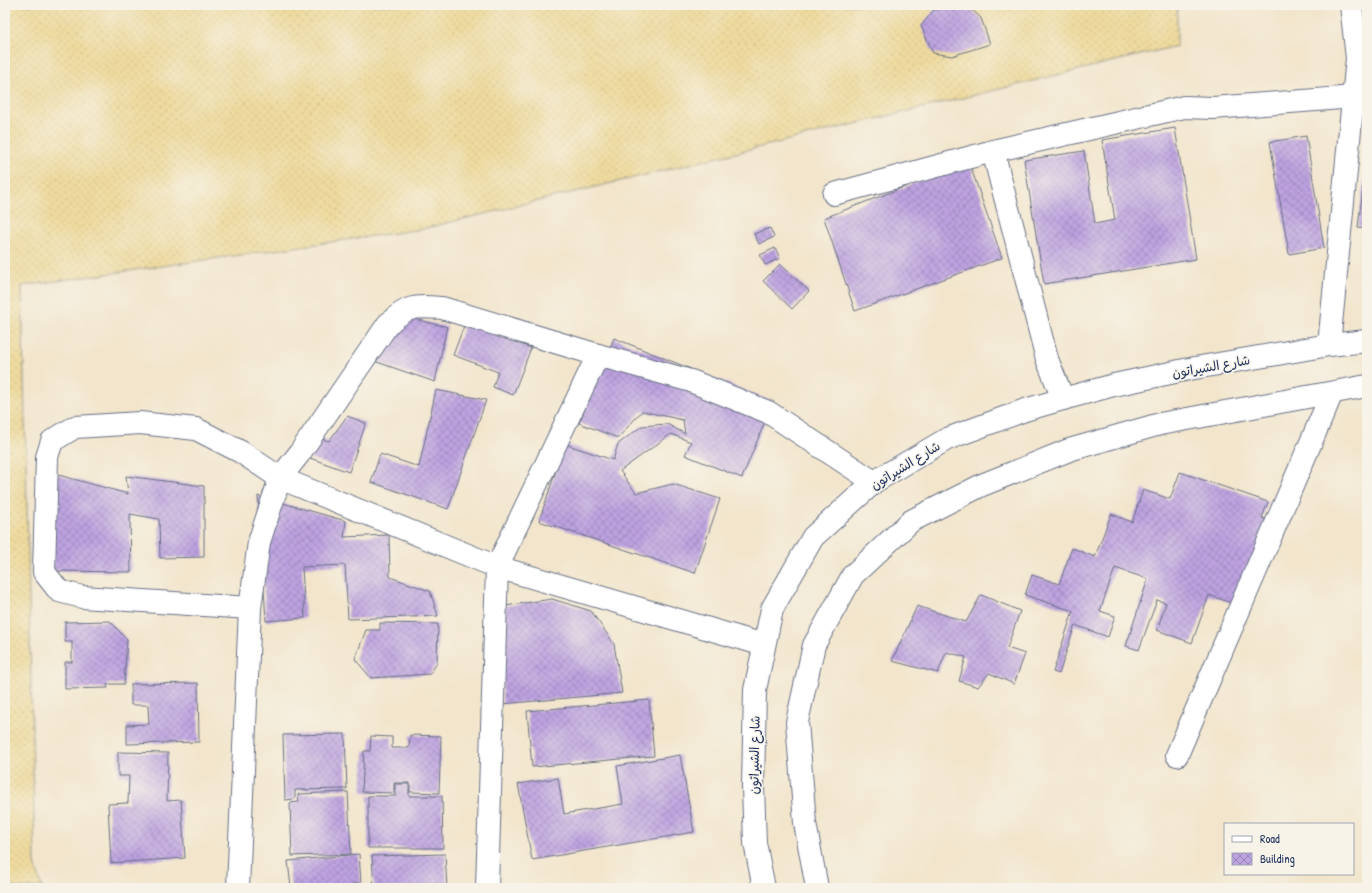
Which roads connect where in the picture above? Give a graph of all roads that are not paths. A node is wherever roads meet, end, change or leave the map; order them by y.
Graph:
1 (1351, 5) edge
2 (1354, 97) junction
3 (993, 151) junction
4 (834, 194) dead end
5 (1367, 341) edge
6 (1329, 345) junction
7 (598, 356) junction
8 (1367, 386) edge
9 (1332, 393) junction
10 (1063, 399) junction
11 (280, 478) junction
12 (874, 482) junction
13 (497, 567) junction
14 (250, 608) junction
15 (764, 645) junction
16 (1177, 755) dead end
17 (238, 888) edge
18 (487, 888) edge
19 (764, 888) edge
20 (817, 888) edge

1 - 2 street
2 - 3 street
2 - 6 street
3 - 4 street
3 - 10 street
5 - 6 street, شارع الشيراتون
6 - 10 street, شارع الشيراتون
7 - 11 street
7 - 12 street
7 - 13 street
8 - 9 street
9 - 16 street
9 - 20 street
10 - 12 street, شارع الشيراتون
11 - 13 street
11 - 14 street
11 - 14 street
12 - 15 street, شارع الشيراتون
13 - 15 street
13 - 18 street
14 - 17 street
15 - 19 street, شارع الشيراتون

